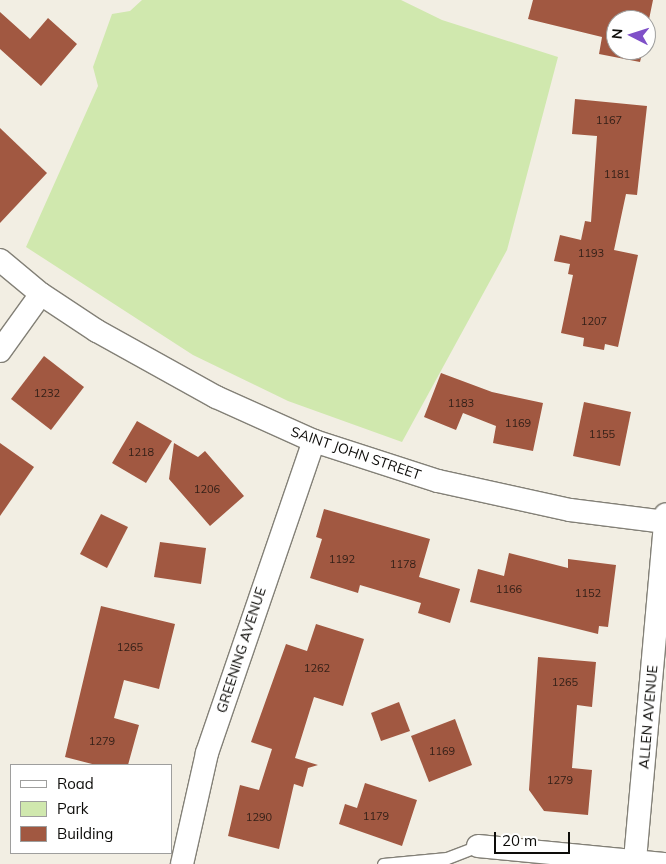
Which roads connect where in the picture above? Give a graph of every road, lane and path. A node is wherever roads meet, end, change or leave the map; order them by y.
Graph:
1 (0, 260) edge
2 (41, 294) junction
3 (0, 351) edge
4 (314, 441) junction
5 (666, 518) edge
6 (478, 846) joint
7 (635, 860) junction
8 (182, 864) edge
9 (383, 864) edge
10 (666, 864) edge

1 - 2 street, SAINT JOHN STREET
2 - 3 street
2 - 4 street, SAINT JOHN STREET
4 - 5 street, SAINT JOHN STREET
4 - 8 street, GREENING AVENUE
5 - 7 street, ALLEN AVENUE
6 - 7 street
6 - 9 lane
7 - 10 street

